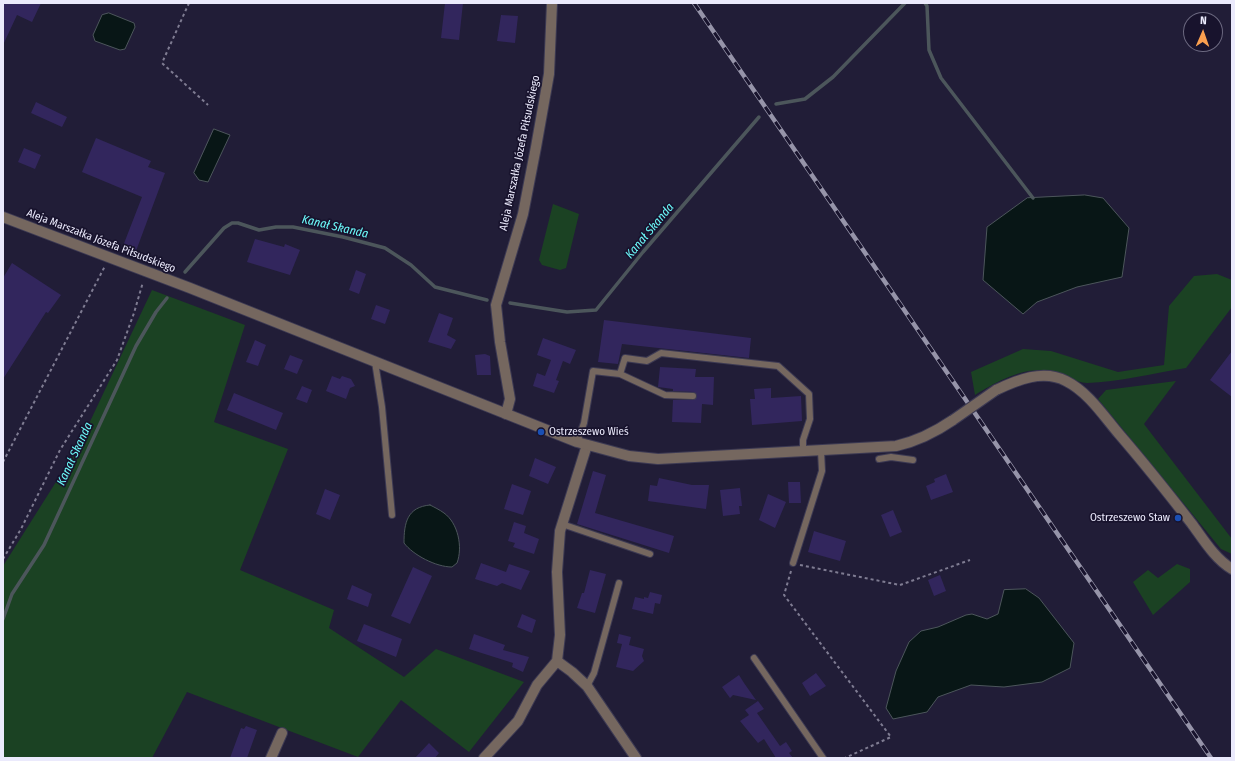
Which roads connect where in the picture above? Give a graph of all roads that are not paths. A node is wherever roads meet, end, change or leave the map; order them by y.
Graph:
1 (552, 3) edge
2 (3, 217) edge
3 (375, 362) junction
4 (620, 374) junction
5 (693, 396) dead end
6 (506, 414) junction
7 (582, 443) junction
8 (886, 447) junction
9 (821, 451) junction
10 (803, 452) junction
11 (891, 457) junction
12 (879, 459) dead end
13 (913, 460) dead end
14 (392, 515) dead end
15 (562, 524) junction
16 (650, 554) dead end
17 (794, 563) road end
18 (1232, 569) edge
19 (619, 583) dead end
20 (754, 658) dead end
21 (557, 662) junction
22 (587, 686) junction
23 (282, 733) dead end
24 (271, 758) edge
25 (485, 758) edge
26 (636, 758) edge
27 (822, 758) edge

1 - 6 street, Aleja Marszałka Józefa Piłsudskiego
2 - 3 street, Aleja Marszałka Józefa Piłsudskiego
3 - 6 street, Aleja Marszałka Józefa Piłsudskiego
3 - 14 lane
4 - 5 lane
4 - 7 lane
4 - 10 lane
6 - 7 street, Aleja Marszałka Józefa Piłsudskiego
7 - 10 street, Aleja Marszałka Józefa Piłsudskiego
7 - 15 street
8 - 9 street, Aleja Marszałka Józefa Piłsudskiego
8 - 11 lane
8 - 18 street, Aleja Marszałka Józefa Piłsudskiego, bridge
9 - 10 street, Aleja Marszałka Józefa Piłsudskiego
9 - 17 lane
11 - 12 lane
11 - 13 lane
15 - 16 lane
15 - 21 street
19 - 22 lane
20 - 27 lane
21 - 22 street
21 - 25 street
22 - 26 street
23 - 24 street

